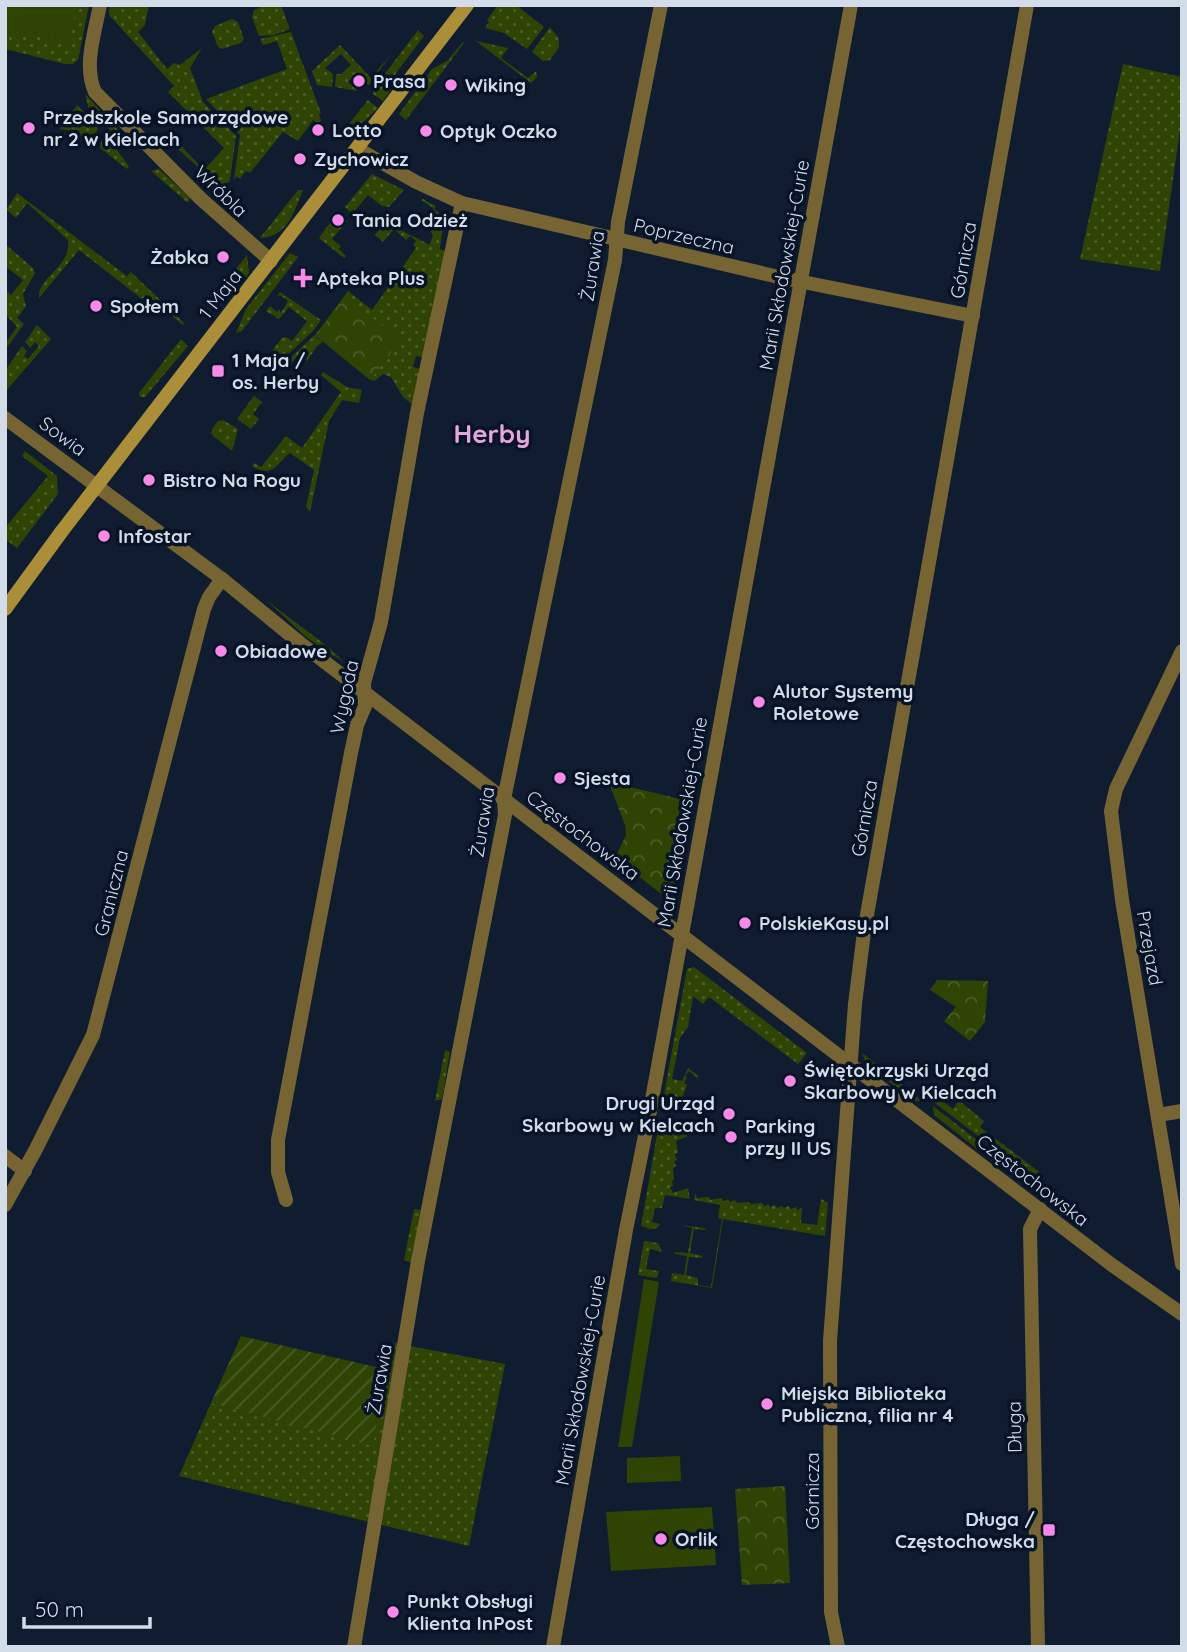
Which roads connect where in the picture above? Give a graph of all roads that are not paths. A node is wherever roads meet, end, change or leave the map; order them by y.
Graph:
1 (100, 5) edge
2 (467, 5) edge
3 (661, 5) edge
4 (851, 5) edge
5 (1027, 5) edge
6 (358, 149) junction
7 (462, 203) junction
8 (616, 240) junction
9 (271, 261) junction
10 (800, 281) junction
11 (973, 316) junction
12 (5, 418) edge
13 (97, 486) junction
14 (222, 579) junction
15 (5, 609) edge
16 (1182, 651) edge
17 (364, 691) junction
18 (504, 799) junction
19 (681, 934) junction
20 (852, 1065) junction
21 (1182, 1111) edge
22 (1158, 1115) junction
23 (5, 1156) edge
24 (25, 1171) junction
25 (1176, 1192) edge
26 (286, 1200) dead end
27 (5, 1205) edge
28 (1040, 1209) junction
29 (1182, 1264) edge
30 (1182, 1314) edge
31 (354, 1647) edge
32 (553, 1647) edge
33 (838, 1647) edge
34 (1038, 1647) edge

1 - 9 street, Wróbla
2 - 6 street, 1 Maja
3 - 8 street, Żurawia
4 - 10 street, Marii Skłodowskiej-Curie
5 - 11 street, Górnicza
6 - 7 street, Poprzeczna
6 - 9 street, 1 Maja
7 - 8 street, Poprzeczna
7 - 17 street, Wygoda
8 - 10 street, Poprzeczna
8 - 18 street, Żurawia
9 - 13 street, 1 Maja
10 - 11 street, Poprzeczna
10 - 19 street, Marii Skłodowskiej-Curie
11 - 20 street, Górnicza
12 - 13 street, Sowia
13 - 14 street, Częstochowska
13 - 15 street, 1 Maja
14 - 17 street, Częstochowska
14 - 24 street, Graniczna
16 - 22 street, Przejazd
17 - 18 street, Częstochowska
17 - 26 street, Wygoda
18 - 19 street, Częstochowska
18 - 31 street, Żurawia
19 - 20 street, Częstochowska
19 - 32 street, Marii Skłodowskiej-Curie
20 - 28 street, Częstochowska
20 - 33 street, Górnicza
21 - 22 street
22 - 25 street, Przejazd
23 - 24 street
24 - 27 street, Graniczna
25 - 29 street, Przejazd
28 - 30 street, Częstochowska
28 - 34 street, Długa

